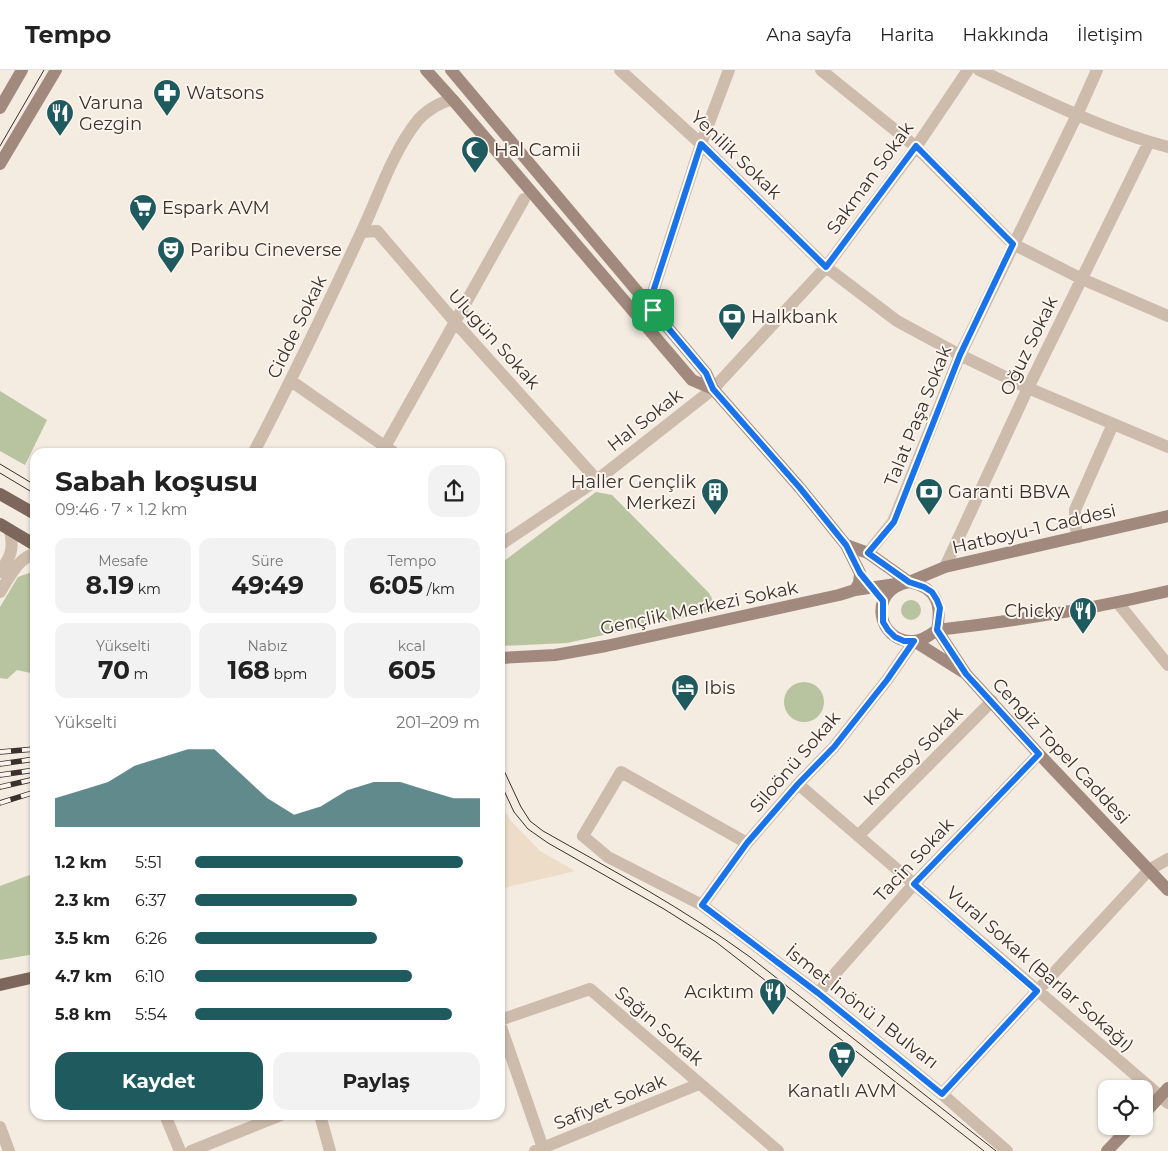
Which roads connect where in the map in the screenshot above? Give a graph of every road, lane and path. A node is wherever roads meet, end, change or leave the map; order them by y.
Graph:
1 (22, 70) edge
2 (56, 70) edge
3 (426, 70) edge
4 (452, 70) edge
5 (620, 70) edge
6 (729, 70) edge
7 (821, 70) edge
8 (842, 70) edge
9 (968, 70) edge
10 (979, 70) edge
11 (1096, 70) edge
12 (837, 82) junction
13 (453, 100) junction
14 (0, 108) edge
15 (1077, 115) junction
16 (1149, 142) junction
17 (701, 144) junction
18 (916, 146) junction
19 (1168, 147) edge
20 (0, 164) edge
21 (524, 199) dead end
22 (362, 232) junction
23 (1013, 244) junction
24 (826, 267) junction
25 (1082, 278) junction
26 (653, 310) junction
27 (1168, 316) edge
28 (454, 322) junction
29 (960, 355) junction
30 (291, 381) junction
31 (1028, 388) junction
32 (713, 389) junction
33 (1113, 424) junction
34 (1168, 447) edge
35 (256, 448) edge
36 (383, 448) edge
37 (387, 448) edge
38 (596, 480) junction
39 (0, 494) edge
40 (30, 511) edge
41 (1168, 516) edge
42 (5, 527) edge
43 (505, 537) edge
44 (1078, 537) junction
45 (30, 542) edge
46 (846, 545) junction
47 (868, 553) junction
48 (30, 556) edge
49 (945, 567) junction
50 (0, 572) edge
51 (860, 573) junction
52 (904, 583) junction
53 (873, 588) junction
54 (855, 590) junction
55 (1168, 591) edge
56 (0, 592) edge
57 (883, 601) junction
58 (1118, 603) junction
59 (937, 630) junction
60 (914, 641) junction
61 (505, 658) edge
62 (1168, 666) edge
63 (966, 674) junction
64 (992, 701) junction
65 (1039, 754) junction
66 (798, 784) junction
67 (858, 836) junction
68 (747, 843) junction
69 (1168, 859) edge
70 (1149, 870) junction
71 (914, 884) junction
72 (1168, 890) edge
73 (702, 905) junction
74 (30, 977) edge
75 (0, 985) edge
76 (1037, 991) junction
77 (818, 993) junction
78 (505, 1018) edge
79 (505, 1040) edge
80 (699, 1084) junction
81 (942, 1094) junction
82 (1166, 1096) edge
83 (1153, 1107) edge
84 (167, 1120) edge
85 (268, 1120) edge
86 (321, 1120) edge
87 (0, 1127) edge
88 (1122, 1135) edge
89 (540, 1150) edge
90 (774, 1150) edge
91 (9, 1151) edge
92 (180, 1151) edge
93 (191, 1151) edge
94 (330, 1151) edge
95 (1007, 1151) edge
96 (1106, 1151) edge

1 - 14 main road
2 - 20 main road
3 - 13 main road
4 - 26 main road
5 - 17 street, Yenilik Sokak
6 - 17 street
7 - 12 street
8 - 12 street
9 - 18 street, Sakman Sokak
10 - 15 street
11 - 15 street, Talat Paşa Sokak
12 - 18 street
13 - 22 street, Cidde Sokak
13 - 32 main road
15 - 16 street
15 - 23 street, Talat Paşa Sokak
16 - 19 street
16 - 25 street, Oğuz Sokak
17 - 24 street, Yenilik Sokak
17 - 26 street
18 - 23 street
18 - 24 street, Sakman Sokak
21 - 28 street
22 - 28 street, Ulugün Sokak
22 - 30 street, Cidde Sokak
23 - 25 street
23 - 29 street, Talat Paşa Sokak
24 - 29 street, Yenilik Sokak
24 - 32 street, Sakman Sokak
25 - 27 street
25 - 31 street, Oğuz Sokak
26 - 32 main road
28 - 37 street
28 - 38 street, Ulugün Sokak
29 - 31 street, Yenilik Sokak
29 - 47 street, Talat Paşa Sokak
30 - 35 street, Cidde Sokak
30 - 36 street
31 - 33 street, Yenilik Sokak
31 - 49 street, Oğuz Sokak
32 - 38 street, Hal Sokak
32 - 46 main road
33 - 34 street, Yenilik Sokak
33 - 44 street
38 - 43 street, Hal Sokak
39 - 40 main road
41 - 44 main road, Hatboyu-1 Caddesi
42 - 45 main road
42 - 50 street
44 - 49 main road, Hatboyu-1 Caddesi
46 - 47 main road
46 - 51 main road
47 - 52 main road
48 - 56 street
49 - 52 main road, Hatboyu-1 Caddesi
51 - 53 main road
51 - 54 main road
52 - 53 main road, Gençlik Merkezi Sokak
52 - 57 main road
52 - 59 main road
53 - 54 main road, Gençlik Merkezi Sokak
53 - 57 main road
54 - 61 main road, Gençlik Merkezi Sokak
55 - 58 main road
57 - 60 main road
58 - 59 main road
58 - 62 street
59 - 60 main road
59 - 63 main road, Cengiz Topel Caddesi
60 - 63 main road
60 - 66 street, Siloönü Sokak
63 - 64 main road, Cengiz Topel Caddesi
64 - 65 main road, Cengiz Topel Caddesi
64 - 67 street, Komsoy Sokak
65 - 70 main road, Cengiz Topel Caddesi
65 - 71 street, Tacin Sokak
66 - 67 street, Vural Sokak (Barlar Sokağı)
66 - 68 street, Siloönü Sokak
67 - 71 street, Vural Sokak (Barlar Sokağı)
68 - 73 street, Siloönü Sokak
68 - 73 street, İsmet İnönü 1 Bulvarı
69 - 70 street
70 - 72 main road, Cengiz Topel Caddesi
70 - 76 street
71 - 76 street, Vural Sokak (Barlar Sokağı)
71 - 77 street, Tacin Sokak
73 - 77 street, İsmet İnönü 1 Bulvarı
74 - 75 main road
76 - 81 street
76 - 82 street, Vural Sokak (Barlar Sokağı)
77 - 81 street, İsmet İnönü 1 Bulvarı
78 - 80 street, Sağın Sokak
79 - 89 street
80 - 89 street, Safiyet Sokak
80 - 90 street, Sağın Sokak
81 - 95 street, İsmet İnönü 1 Bulvarı
82 - 83 main road
84 - 92 street
85 - 93 street
86 - 94 street
87 - 91 street
88 - 96 main road

